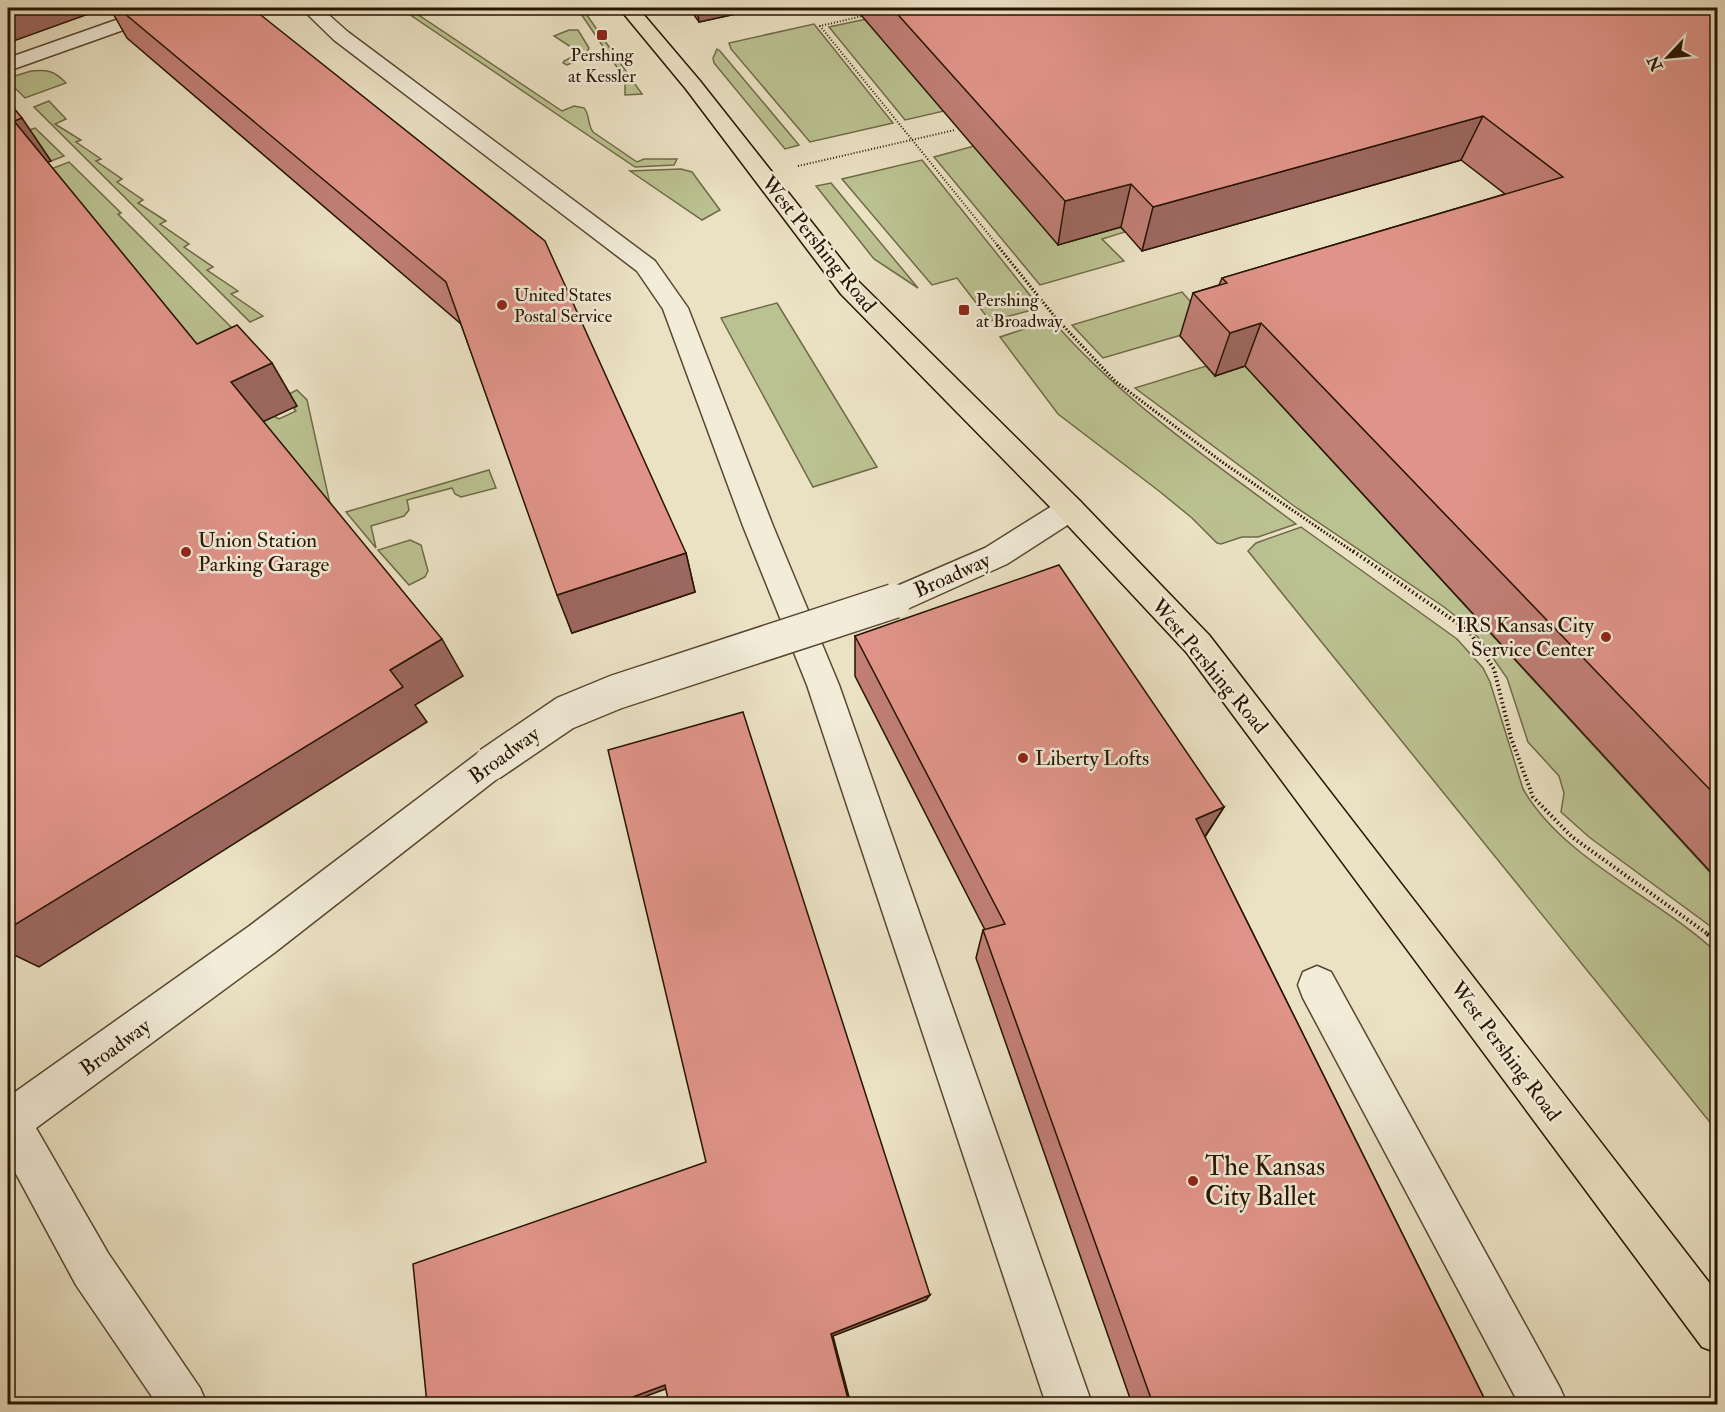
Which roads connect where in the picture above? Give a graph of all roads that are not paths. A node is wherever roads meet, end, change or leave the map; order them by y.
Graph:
1 (167, 8) edge
2 (310, 8) edge
3 (632, 9) edge
4 (8, 65) edge
5 (1070, 509) junction
6 (1317, 985) dead end
7 (9, 1119) edge
8 (1718, 1330) edge
9 (184, 1404) edge
10 (1069, 1404) edge
11 (1545, 1404) edge

1 - 4 lane
2 - 10 lane
3 - 5 main road, West Pershing Road
5 - 7 lane, Broadway, bridge
5 - 8 main road, West Pershing Road
6 - 11 lane
7 - 9 lane

